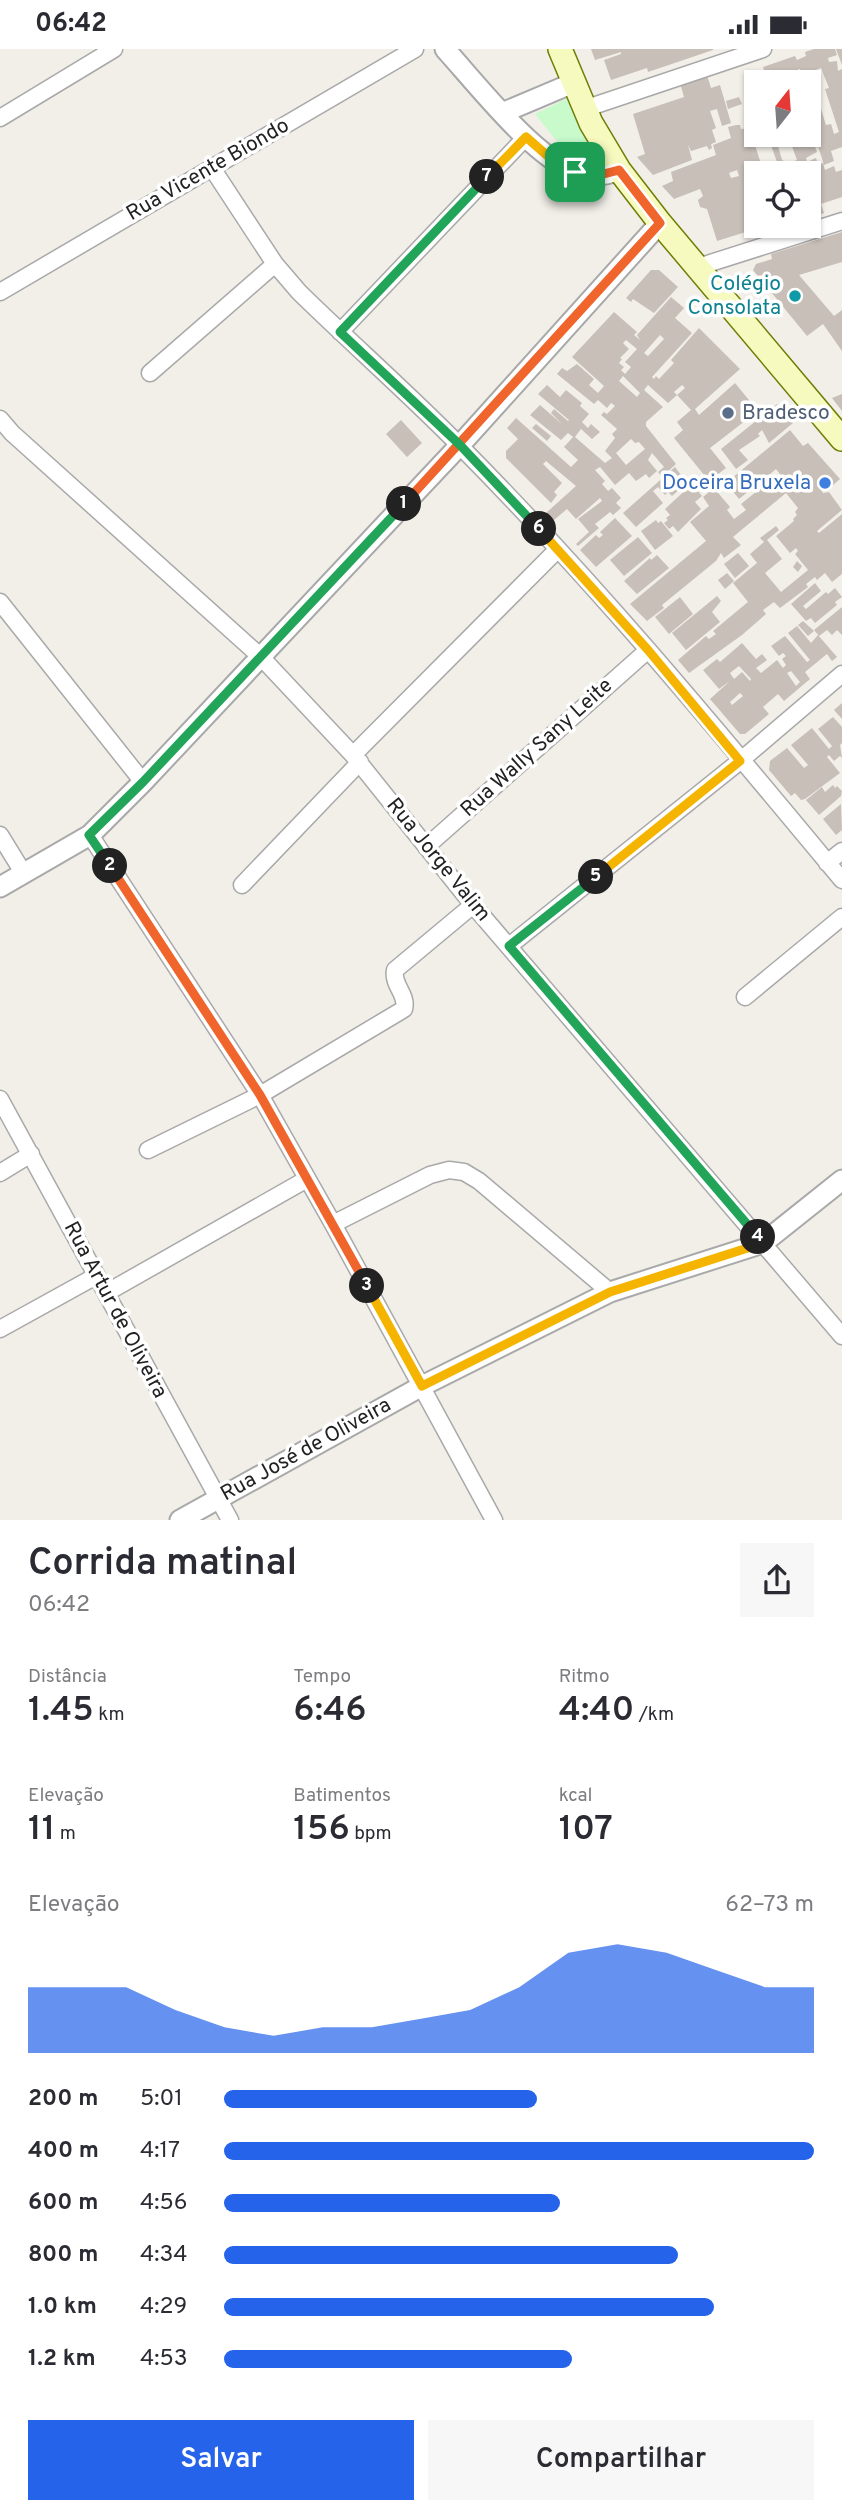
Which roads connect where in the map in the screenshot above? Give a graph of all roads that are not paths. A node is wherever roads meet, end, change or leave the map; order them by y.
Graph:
1 (114, 49) edge
2 (415, 49) edge
3 (445, 49) edge
4 (560, 49) edge
5 (763, 49) edge
6 (573, 83) junction
7 (584, 109) junction
8 (502, 113) junction
9 (0, 118) edge
10 (526, 137) junction
11 (212, 168) junction
12 (619, 170) junction
13 (842, 221) edge
14 (660, 223) junction
15 (275, 264) junction
16 (698, 267) junction
17 (0, 292) edge
18 (340, 332) junction
19 (149, 373) dead end
20 (0, 419) edge
21 (6, 438) edge
22 (842, 439) edge
23 (460, 445) junction
24 (558, 549) junction
25 (0, 602) edge
26 (648, 650) junction
27 (261, 657) junction
28 (842, 674) edge
29 (356, 758) junction
30 (740, 761) junction
31 (143, 782) junction
32 (0, 835) edge
33 (89, 835) junction
34 (426, 847) junction
35 (842, 851) edge
36 (827, 863) junction
37 (24, 874) junction
38 (842, 880) edge
39 (242, 885) dead end
40 (0, 887) edge
41 (473, 905) junction
42 (842, 917) edge
43 (509, 946) junction
44 (745, 997) dead end
45 (260, 1095) junction
46 (0, 1100) edge
47 (148, 1150) dead end
48 (31, 1154) junction
49 (0, 1173) edge
50 (307, 1179) junction
51 (842, 1180) edge
52 (333, 1224) junction
53 (763, 1243) junction
54 (96, 1276) junction
55 (610, 1292) junction
56 (106, 1293) junction
57 (0, 1329) edge
58 (842, 1336) edge
59 (422, 1386) junction
60 (218, 1499) junction
61 (180, 1520) edge
62 (230, 1520) edge
63 (494, 1520) edge

1 - 9 street
2 - 11 street, Rua Vicente Biondo
3 - 8 street
4 - 6 main road
5 - 7 street
6 - 7 main road
6 - 8 street
7 - 12 main road
8 - 10 street
10 - 12 street
10 - 18 street
11 - 15 street
11 - 17 street, Rua Vicente Biondo
12 - 14 main road
13 - 16 street
14 - 16 main road
14 - 23 street
15 - 18 street
15 - 19 street
16 - 22 main road
18 - 23 street
20 - 21 street, Rua Jorge Valim
21 - 27 street, Rua Jorge Valim
23 - 24 street
23 - 27 street
24 - 26 street
24 - 29 street
25 - 31 street
26 - 30 street
26 - 34 street, Rua Wally Sany Leite
27 - 29 street, Rua Jorge Valim
27 - 31 street
28 - 30 street
29 - 34 street, Rua Jorge Valim
29 - 39 street
30 - 36 street
30 - 43 street
31 - 33 street
32 - 37 street
33 - 37 street
33 - 45 street
34 - 41 street, Rua Jorge Valim
35 - 36 street
36 - 38 street
37 - 40 street
41 - 43 street, Rua Jorge Valim
41 - 45 street
42 - 44 street
43 - 53 street, Rua Jorge Valim
45 - 47 street
45 - 50 street
46 - 48 street, Rua Artur de Oliveira
48 - 49 street
48 - 54 street, Rua Artur de Oliveira
50 - 52 street
50 - 56 street
51 - 53 street, Rua José de Oliveira
52 - 55 street
52 - 59 street
53 - 55 street, Rua José de Oliveira
53 - 58 street, Rua Jorge Valim
54 - 56 street, Rua Artur de Oliveira
54 - 57 street
55 - 59 street, Rua José de Oliveira
56 - 60 street, Rua Artur de Oliveira
59 - 60 street, Rua José de Oliveira
59 - 63 street
60 - 61 street, Rua José de Oliveira
60 - 62 street, Rua Artur de Oliveira

